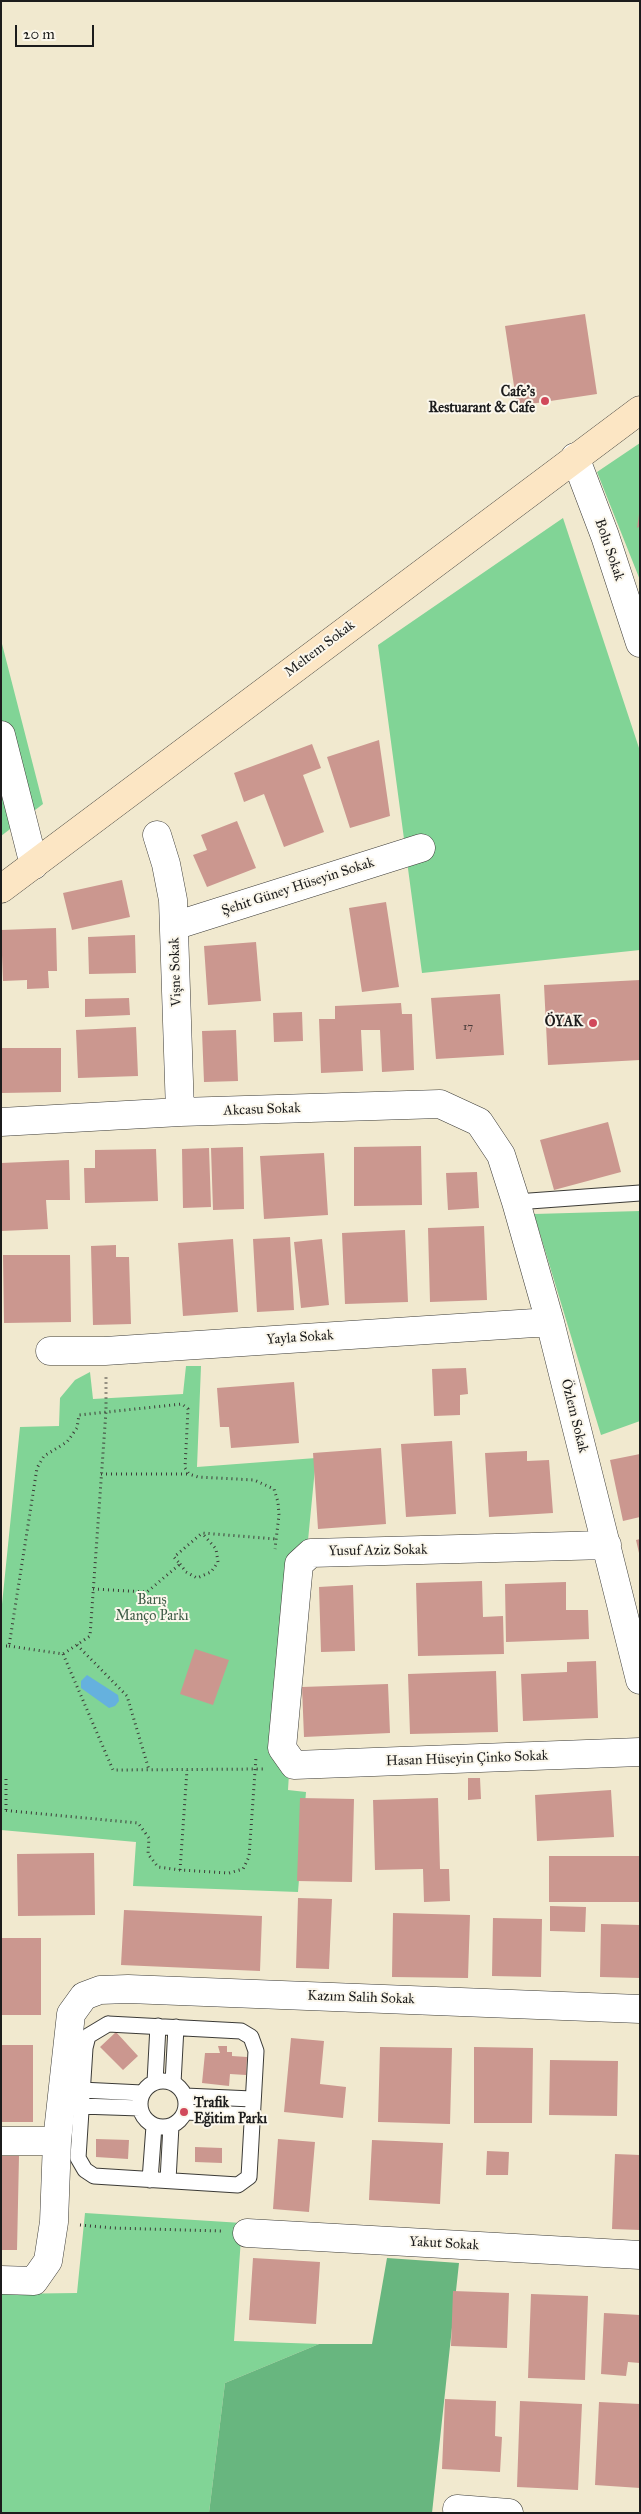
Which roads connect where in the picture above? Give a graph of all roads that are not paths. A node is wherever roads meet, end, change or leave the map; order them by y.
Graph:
1 (640, 410) edge
2 (575, 457) junction
3 (640, 643) edge
4 (1, 735) edge
5 (157, 835) dead end
6 (421, 848) dead end
7 (34, 865) junction
8 (1, 889) edge
9 (174, 926) junction
10 (180, 1112) junction
11 (1, 1122) edge
12 (501, 1155) joint
13 (640, 1193) edge
14 (516, 1202) junction
15 (550, 1322) junction
16 (50, 1351) dead end
17 (607, 1545) junction
18 (640, 1680) edge
19 (640, 1752) edge
20 (294, 1765) joint
21 (640, 2009) edge
22 (158, 2026) junction
23 (176, 2027) junction
24 (155, 2082) junction
25 (173, 2083) junction
26 (81, 2090) junction
27 (142, 2093) junction
28 (185, 2096) junction
29 (252, 2099) junction
30 (80, 2106) junction
31 (140, 2108) junction
32 (185, 2112) junction
33 (252, 2115) junction
34 (154, 2126) junction
35 (170, 2126) junction
36 (1, 2141) edge
37 (57, 2141) junction
38 (150, 2180) junction
39 (168, 2180) junction
40 (247, 2233) road end
41 (640, 2255) edge
42 (1, 2280) edge
43 (457, 2509) dead end
44 (510, 2513) edge

1 - 2 main road, Meltem Sokak
2 - 3 street, Bolu Sokak
2 - 7 main road, Meltem Sokak
4 - 7 street
5 - 9 street, Vişne Sokak
6 - 9 street, Şehit Güney Hüseyin Sokak
7 - 8 main road, Meltem Sokak
9 - 10 street, Vişne Sokak
10 - 11 street, Akcasu Sokak
10 - 12 street, Akcasu Sokak
12 - 14 street, Özlem Sokak
13 - 14 lane
14 - 15 street, Özlem Sokak
15 - 16 street, Yayla Sokak
15 - 17 street, Özlem Sokak
17 - 18 street, Özlem Sokak
17 - 20 street, Yusuf Aziz Sokak
19 - 20 street, Hasan Hüseyin Çinko Sokak
21 - 37 street, Kazım Salih Sokak
22 - 23 lane
22 - 24 lane
22 - 26 lane
23 - 25 lane
23 - 29 lane
24 - 25 lane
24 - 27 lane
25 - 28 lane
26 - 27 lane
26 - 30 lane
27 - 31 lane
28 - 29 lane
28 - 32 lane
29 - 33 lane
30 - 31 lane
30 - 38 lane
31 - 34 lane
32 - 33 lane
32 - 35 lane
33 - 39 lane
34 - 35 lane
34 - 38 lane
35 - 39 lane
36 - 37 street
37 - 42 street
38 - 39 lane
40 - 41 street, Yakut Sokak
43 - 44 street

